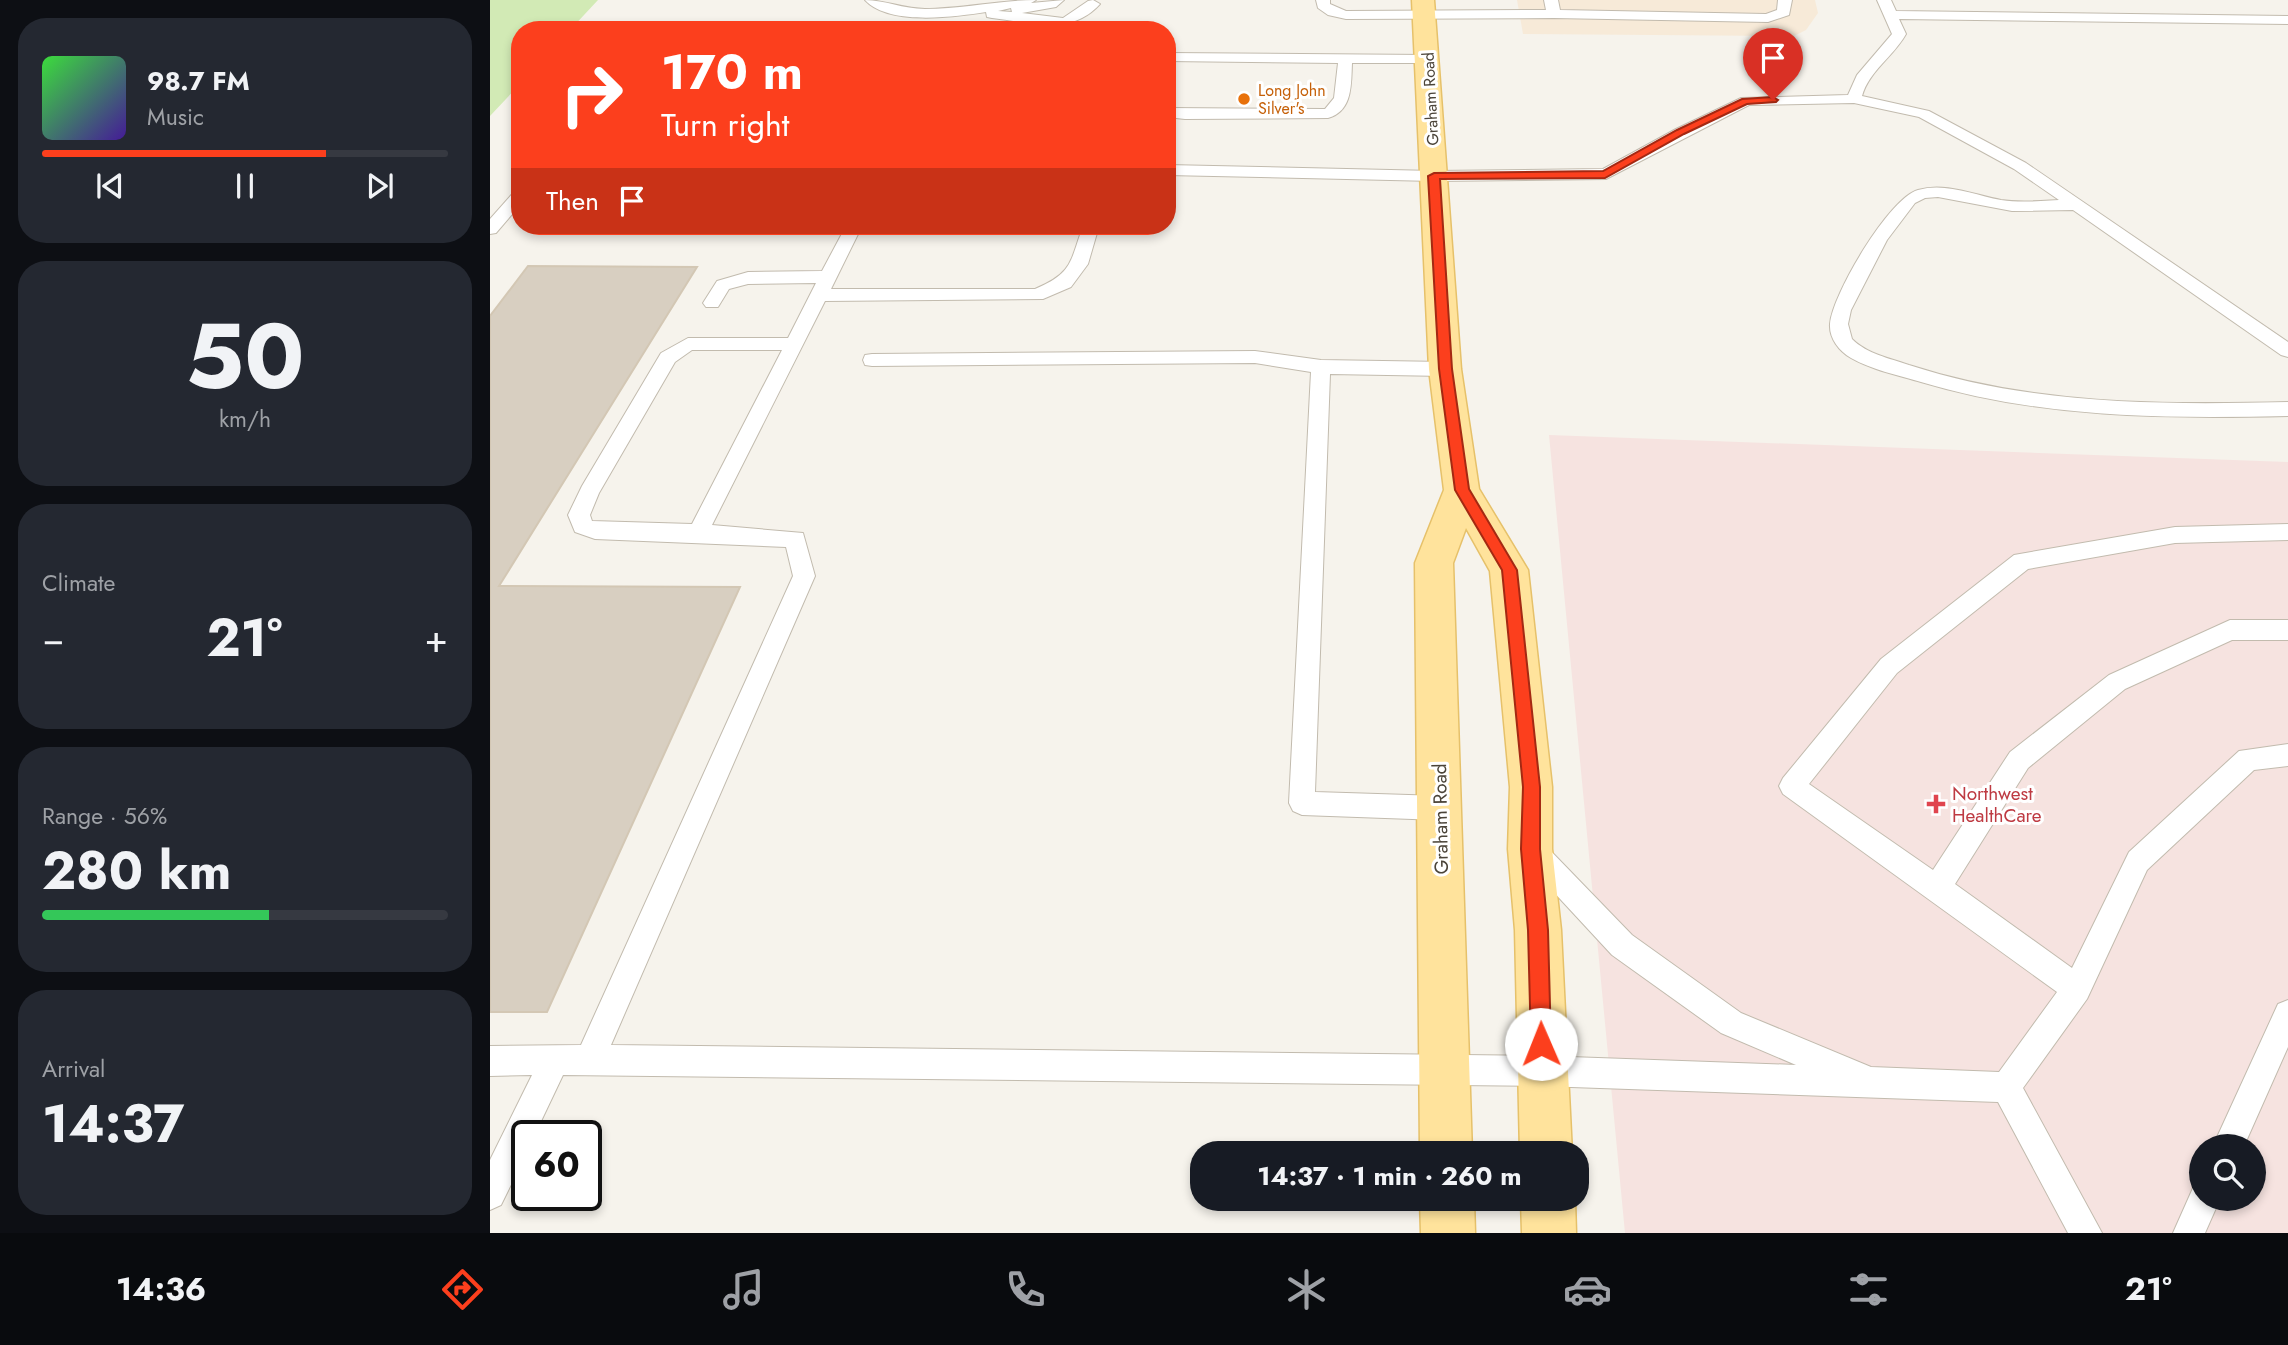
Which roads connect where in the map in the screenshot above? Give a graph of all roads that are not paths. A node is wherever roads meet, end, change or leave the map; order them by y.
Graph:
1 (1028, 0) edge
2 (1057, 0) edge
3 (1323, 0) edge
4 (1785, 0) edge
5 (1884, 0) edge
6 (2039, 0) edge
7 (1083, 2) edge
8 (874, 3) edge
9 (1553, 7) edge
10 (1423, 8) edge
11 (972, 11) junction
12 (1891, 15) junction
13 (2051, 17) junction
14 (2288, 20) edge
15 (1038, 21) edge
16 (1067, 21) edge
17 (1176, 57) edge
18 (1203, 58) junction
19 (1345, 59) junction
20 (1428, 59) junction
21 (1176, 67) edge
22 (1854, 99) junction
23 (1176, 113) edge
24 (1176, 170) edge
25 (1434, 176) junction
26 (511, 205) edge
27 (2077, 205) junction
28 (490, 229) edge
29 (850, 235) edge
30 (1088, 235) edge
31 (824, 286) junction
32 (712, 303) dead end
33 (794, 344) junction
34 (2288, 351) edge
35 (873, 360) dead end
36 (1321, 367) junction
37 (1445, 369) junction
38 (2288, 410) edge
39 (1462, 490) junction
40 (2288, 532) edge
41 (698, 533) junction
42 (2288, 630) edge
43 (2288, 755) edge
44 (1440, 808) junction
45 (1531, 849) junction
46 (1937, 888) junction
47 (2077, 989) junction
48 (2288, 1014) edge
49 (555, 1060) junction
50 (590, 1060) junction
51 (490, 1061) edge
52 (1443, 1070) junction
53 (1542, 1071) junction
54 (1876, 1084) junction
55 (2006, 1087) junction
56 (2233, 1134) edge
57 (1446, 1141) edge
58 (1545, 1141) edge
59 (490, 1194) edge
60 (1447, 1211) edge
61 (1548, 1211) edge
62 (2199, 1211) edge
63 (1448, 1233) edge
64 (1549, 1233) edge
65 (2086, 1233) edge
66 (2189, 1233) edge

1 - 11 lane
2 - 11 lane
3 - 10 lane
4 - 9 lane
5 - 12 lane
6 - 13 lane
7 - 11 lane
7 - 16 lane
8 - 11 lane
9 - 10 lane
10 - 20 main road, Graham Road
11 - 15 lane
12 - 13 lane
12 - 22 lane
13 - 14 lane
17 - 18 lane
18 - 19 lane
18 - 21 lane
19 - 20 lane
19 - 23 lane
20 - 25 main road, Graham Road
22 - 25 lane
22 - 27 lane
24 - 25 lane
25 - 37 main road, Graham Road
26 - 28 lane
27 - 34 lane
27 - 38 lane
29 - 31 lane
30 - 31 lane
31 - 32 lane
31 - 33 lane
33 - 41 lane
33 - 41 lane
35 - 36 lane
36 - 37 lane
36 - 44 lane
37 - 39 main road, Graham Road
39 - 44 main road, Graham Road
39 - 45 main road, Graham Road
40 - 46 lane
41 - 50 lane
42 - 46 lane
43 - 47 lane
44 - 52 main road, Graham Road
45 - 53 main road, Graham Road
45 - 54 lane
46 - 47 lane
47 - 55 lane
48 - 56 lane
49 - 50 lane
49 - 51 lane
49 - 59 lane
50 - 52 lane
52 - 53 lane
52 - 57 main road, Graham Road
53 - 54 lane
53 - 58 main road, Graham Road
54 - 55 lane
55 - 65 lane
60 - 63 main road
61 - 64 main road
62 - 66 lane

